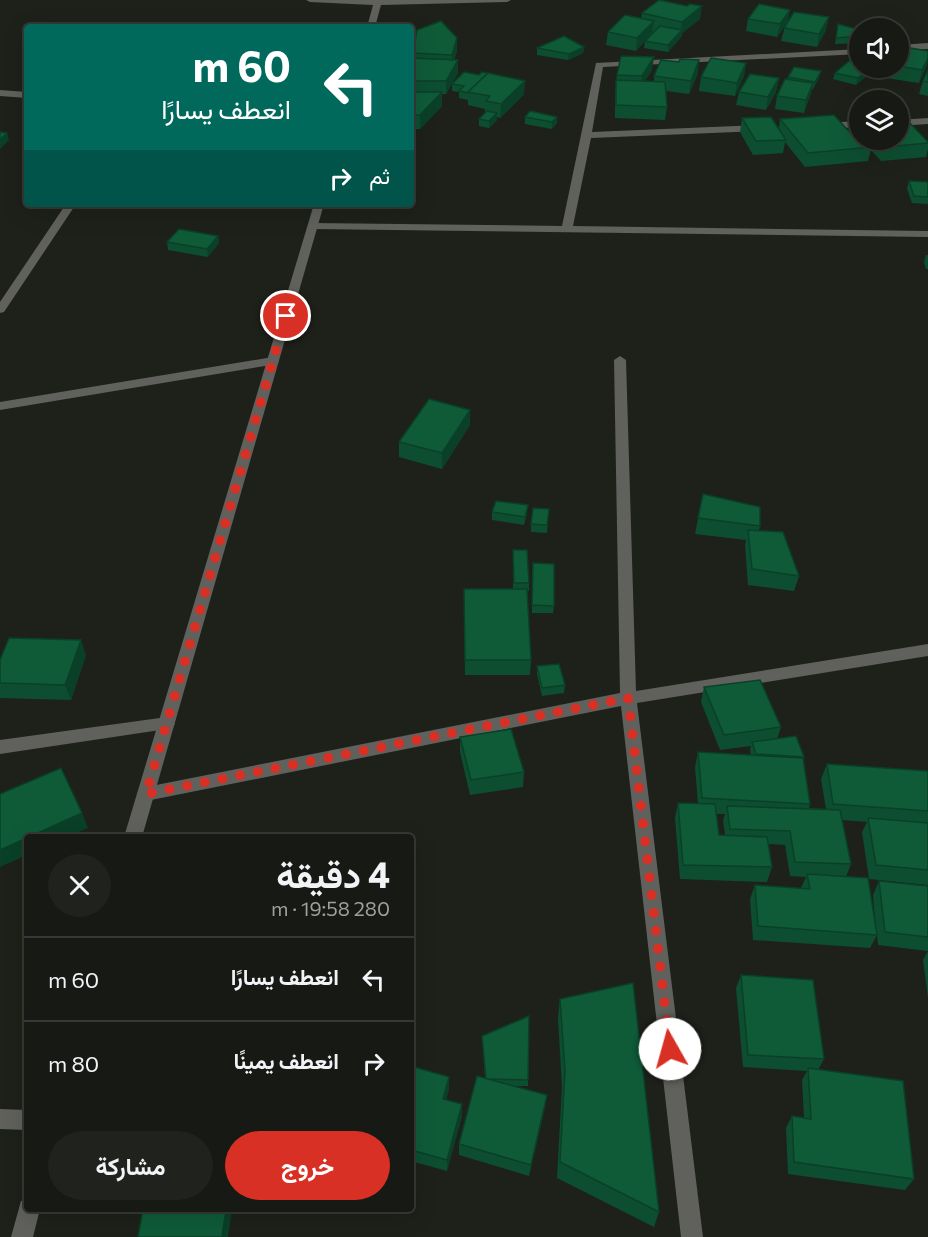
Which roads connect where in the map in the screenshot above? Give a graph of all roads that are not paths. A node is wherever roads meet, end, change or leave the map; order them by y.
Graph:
1 (310, 0) edge
2 (507, 0) edge
3 (379, 2) edge
4 (372, 24) edge
5 (928, 46) edge
6 (909, 47) edge
7 (849, 52) edge
8 (0, 93) edge
9 (24, 95) edge
10 (928, 121) edge
11 (909, 122) edge
12 (849, 124) edge
13 (812, 126) edge
14 (765, 128) edge
15 (587, 135) junction
16 (69, 207) edge
17 (318, 207) edge
18 (313, 226) junction
19 (567, 229) junction
20 (928, 234) edge
21 (0, 310) edge
22 (620, 360) dead end
23 (273, 361) junction
24 (0, 406) edge
25 (928, 650) edge
26 (628, 698) junction
27 (167, 723) junction
28 (0, 747) edge
29 (146, 794) junction
30 (134, 834) edge
31 (0, 1119) edge
32 (24, 1120) edge
33 (28, 1212) edge
34 (22, 1237) edge
35 (693, 1237) edge

1 - 3 street
2 - 3 street
3 - 4 street
5 - 6 street
7 - 15 street
8 - 9 street
10 - 11 street
12 - 13 street
14 - 15 street
15 - 19 street
16 - 21 street
17 - 18 street
18 - 19 street
18 - 23 street
19 - 20 street
22 - 26 street
23 - 24 street
23 - 27 street
25 - 26 street
26 - 29 street
26 - 35 street
27 - 28 street
27 - 29 street
29 - 30 street
31 - 32 street
33 - 34 street

